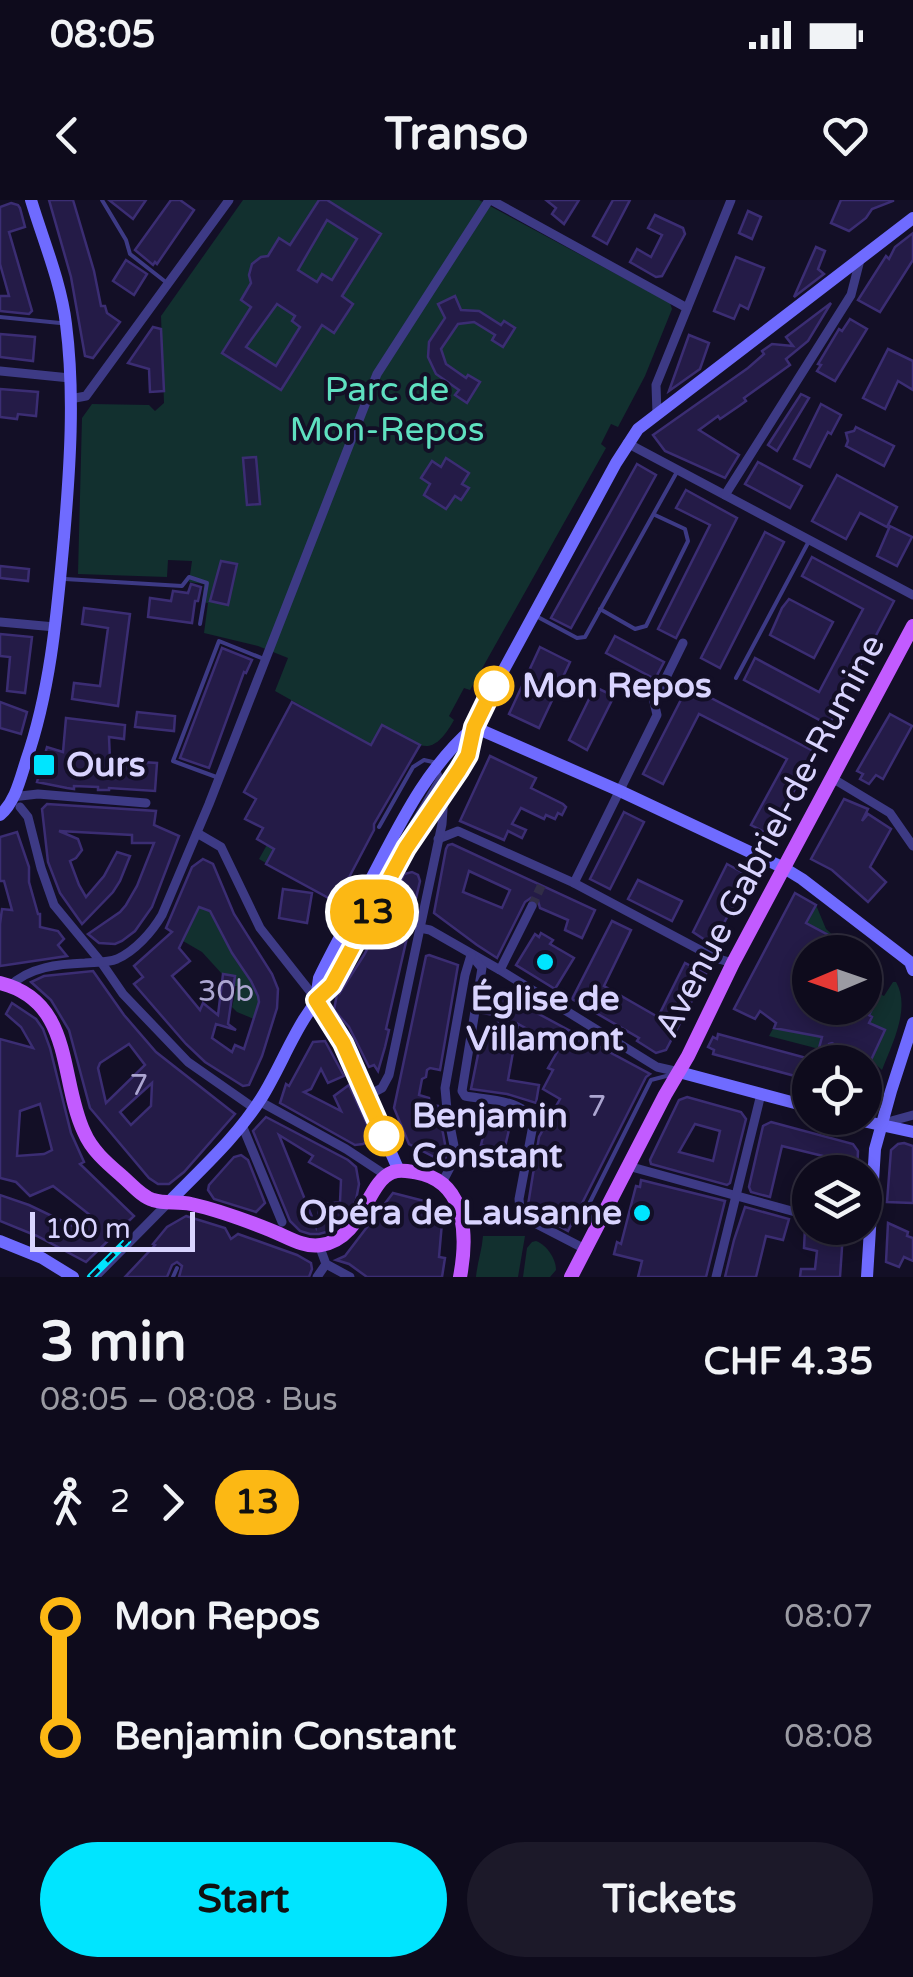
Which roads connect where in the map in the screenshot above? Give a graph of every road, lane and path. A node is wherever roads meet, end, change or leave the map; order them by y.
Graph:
1 (30, 200) edge
2 (102, 200) edge
3 (229, 200) edge
4 (490, 200) edge
5 (732, 200) edge
6 (913, 218) edge
7 (860, 260) junction
8 (167, 283) junction
9 (688, 308) junction
10 (0, 317) edge
11 (66, 324) junction
12 (0, 371) edge
13 (70, 378) junction
14 (70, 399) junction
15 (658, 414) junction
16 (627, 443) junction
17 (678, 470) junction
18 (725, 495) junction
19 (654, 514) junction
20 (809, 540) junction
21 (60, 578) junction
22 (135, 583) junction
23 (134, 593) dead end
24 (913, 595) edge
25 (600, 610) junction
26 (533, 614) junction
27 (0, 622) edge
28 (200, 624) dead end
29 (913, 626) edge
30 (55, 627) junction
31 (683, 643) dead end
32 (908, 649) edge
33 (264, 660) junction
34 (736, 678) dead end
35 (474, 727) junction
36 (437, 763) junction
37 (218, 778) junction
38 (832, 778) junction
39 (620, 791) junction
40 (444, 794) junction
41 (11, 802) edge
42 (146, 802) dead end
43 (0, 815) edge
44 (378, 827) dead end
45 (196, 833) junction
46 (438, 839) junction
47 (913, 846) edge
48 (784, 868) junction
49 (394, 869) junction
50 (574, 883) junction
51 (532, 906) tunnel mouth
52 (420, 928) junction
53 (472, 955) junction
54 (101, 962) junction
55 (733, 964) junction
56 (500, 970) junction
57 (913, 970) edge
58 (5, 984) edge
59 (316, 1000) junction
60 (913, 1023) edge
61 (679, 1072) junction
62 (761, 1094) junction
63 (368, 1096) junction
64 (792, 1102) edge
65 (257, 1104) junction
66 (913, 1116) edge
67 (882, 1124) junction
68 (242, 1125) junction
69 (913, 1132) edge
70 (628, 1166) junction
71 (393, 1174) junction
72 (442, 1183) junction
73 (735, 1196) junction
74 (170, 1202) junction
75 (792, 1211) edge
76 (282, 1222) dead end
77 (596, 1228) junction
78 (0, 1241) edge
79 (320, 1245) junction
80 (869, 1245) edge
81 (585, 1249) junction
82 (326, 1264) junction
83 (178, 1268) dead end
84 (73, 1277) edge
85 (95, 1277) edge
86 (174, 1277) edge
87 (317, 1277) edge
88 (350, 1277) edge
89 (460, 1277) edge
90 (570, 1277) edge
91 (716, 1277) edge
92 (867, 1277) edge

1 - 11 main road
2 - 8 lane
3 - 8 street
4 - 9 street
4 - 33 street
5 - 9 street
6 - 7 main road
7 - 15 main road
7 - 18 street
8 - 14 street
9 - 15 street
10 - 11 lane
11 - 13 main road
12 - 13 street
13 - 14 main road
14 - 21 main road
15 - 16 main road
16 - 17 street
16 - 26 main road
17 - 18 street
17 - 19 lane
18 - 20 street
19 - 25 lane
19 - 25 lane
20 - 24 street
20 - 34 lane
21 - 22 lane
21 - 30 main road
22 - 23 lane
22 - 28 lane
25 - 26 lane
26 - 35 main road
27 - 30 street
29 - 32 main road, Avenue Gabriel-de-Rumine
30 - 41 main road
31 - 39 street
32 - 38 main road, Avenue Gabriel-de-Rumine
33 - 37 street
33 - 37 lane
35 - 36 main road
35 - 39 main road
35 - 40 main road
36 - 44 lane
36 - 49 lane
36 - 59 main road
37 - 45 street
38 - 47 street
38 - 48 main road, Avenue Gabriel-de-Rumine
39 - 48 main road
39 - 50 street
40 - 46 street
40 - 49 main road
41 - 42 street
41 - 43 main road
41 - 54 street
45 - 54 street
45 - 59 street
46 - 50 street
46 - 52 street
48 - 55 main road, Avenue Gabriel-de-Rumine
48 - 57 main road
49 - 59 main road
50 - 55 street
51 - 56 street
52 - 53 street
52 - 63 street
53 - 56 street
53 - 72 street
53 - 81 street
54 - 58 street
54 - 65 street
55 - 61 main road, Avenue Gabriel-de-Rumine
56 - 61 street
58 - 74 main road
59 - 63 main road
59 - 65 main road
60 - 67 main road
61 - 62 main road
61 - 70 main road, Avenue Gabriel-de-Rumine
61 - 77 lane
62 - 64 main road
62 - 73 street
63 - 71 main road
65 - 68 main road
65 - 71 street
66 - 67 street
67 - 69 main road
68 - 74 main road
68 - 76 street
70 - 73 street
70 - 77 main road, Avenue Gabriel-de-Rumine
71 - 72 main road
71 - 79 main road
72 - 89 main road
73 - 75 street
73 - 91 street
74 - 79 main road
74 - 85 street
77 - 81 main road, Avenue Gabriel-de-Rumine
78 - 84 main road
79 - 82 street
80 - 92 main road
81 - 90 main road, Avenue Gabriel-de-Rumine
82 - 87 street
82 - 88 street
83 - 86 lane

